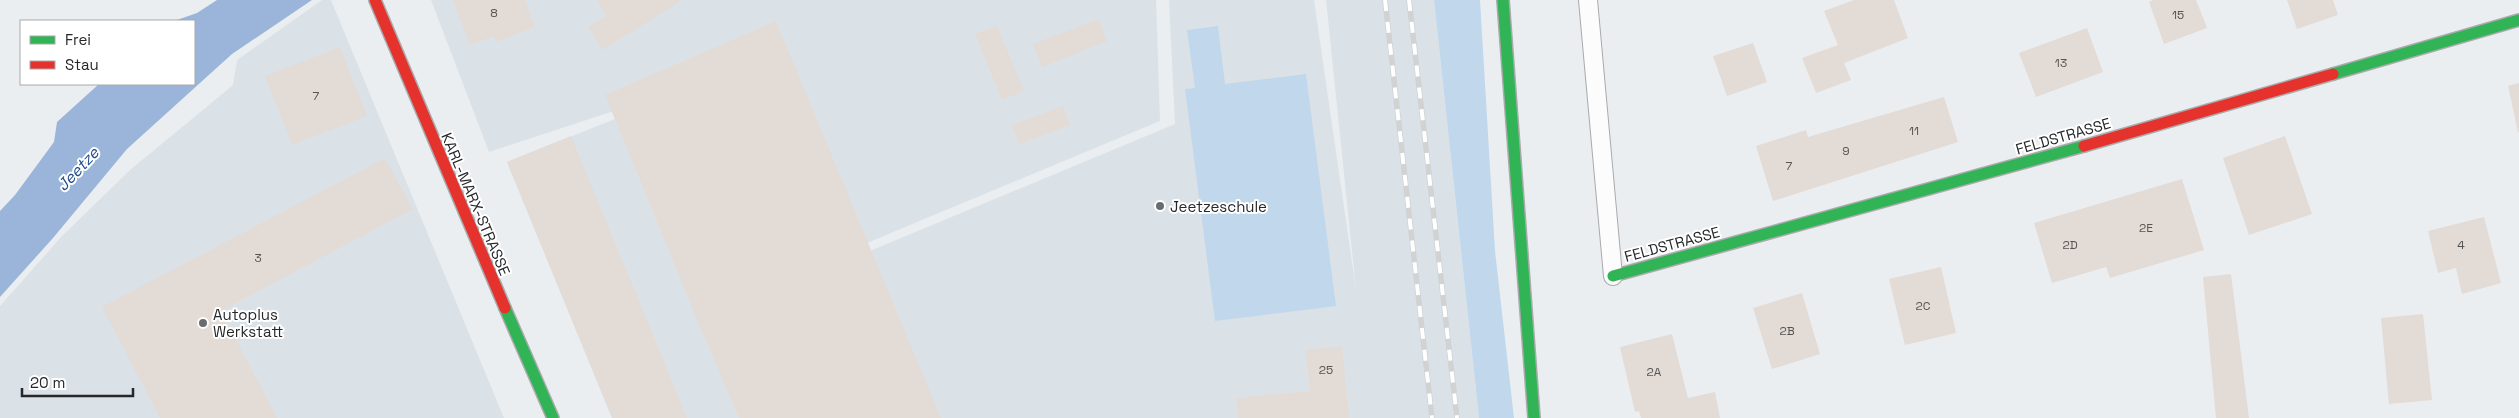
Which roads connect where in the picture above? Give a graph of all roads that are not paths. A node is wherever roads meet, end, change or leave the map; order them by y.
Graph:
1 (374, 0) edge
2 (1503, 0) edge
3 (1588, 0) edge
4 (2519, 20) edge
5 (1613, 276) joint
6 (554, 418) edge
7 (1534, 418) edge

1 - 6 street, KARL-MARX-STRASSE
2 - 7 street
3 - 5 lane
4 - 5 street, FELDSTRASSE

